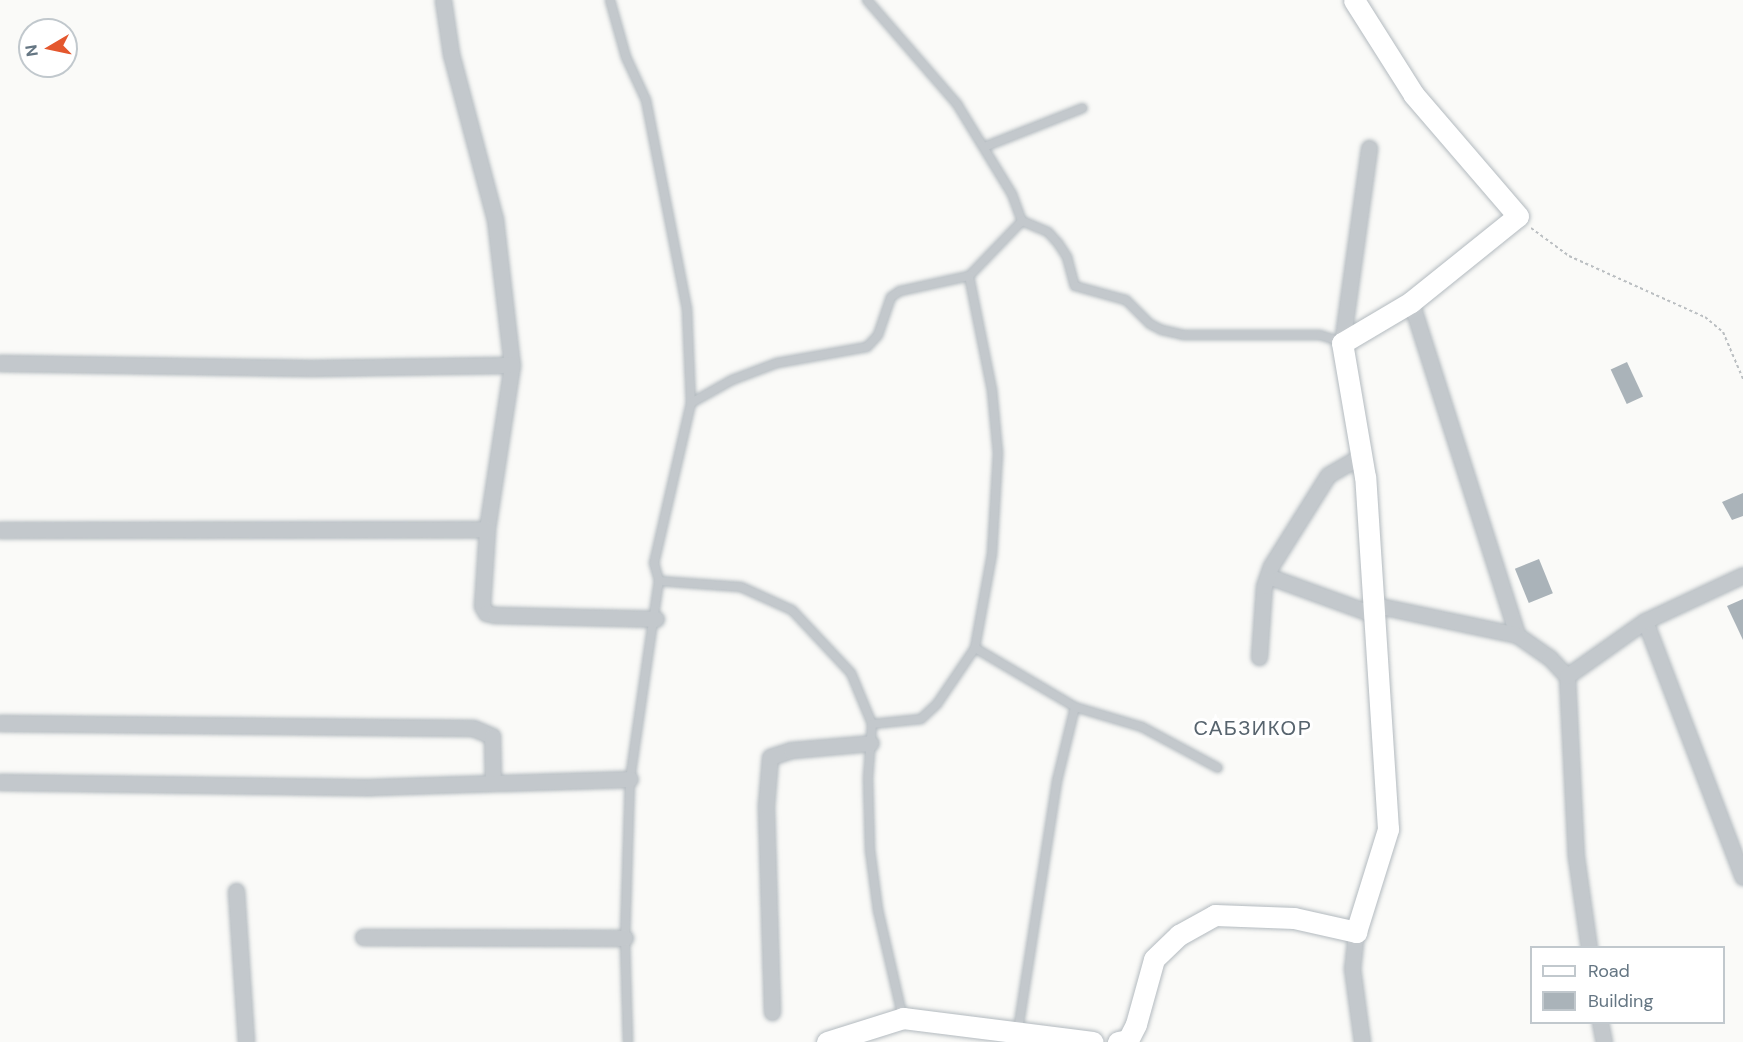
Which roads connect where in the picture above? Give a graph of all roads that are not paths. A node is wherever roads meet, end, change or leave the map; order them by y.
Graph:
1 (443, 0) edge
2 (610, 0) edge
3 (1354, 0) edge
4 (872, 1) edge
5 (1083, 108) dead end
6 (984, 147) junction
7 (1369, 148) dead end
8 (1022, 221) junction
9 (969, 276) junction
10 (1411, 302) junction
11 (1342, 343) junction
12 (0, 363) edge
13 (512, 365) junction
14 (691, 403) junction
15 (1361, 456) junction
16 (0, 530) edge
17 (487, 530) junction
18 (1743, 575) edge
19 (1268, 576) junction
20 (659, 581) junction
21 (1375, 610) junction
22 (656, 619) junction
23 (1645, 621) junction
24 (1517, 635) junction
25 (975, 648) junction
26 (1259, 657) dead end
27 (1567, 676) junction
28 (1075, 707) junction
29 (0, 723) edge
30 (873, 724) junction
31 (871, 743) junction
32 (1218, 768) dead end
33 (630, 779) junction
34 (0, 782) edge
35 (493, 782) junction
36 (1743, 877) edge
37 (236, 891) dead end
38 (1356, 932) junction
39 (363, 937) dead end
40 (625, 938) junction
41 (1589, 946) edge
42 (772, 1012) dead end
43 (903, 1018) junction
44 (1600, 1024) edge
45 (1017, 1031) junction
46 (246, 1042) edge
47 (628, 1042) edge
48 (827, 1042) edge
49 (1092, 1042) edge
50 (1118, 1042) edge
51 (1362, 1042) edge
52 (1604, 1042) edge

1 - 13 street
2 - 14 lane
3 - 10 street
4 - 6 lane
5 - 6 lane
6 - 8 lane
7 - 11 street
8 - 9 lane
8 - 11 lane
9 - 14 lane
9 - 25 lane
10 - 11 street
10 - 24 street
11 - 15 street
12 - 13 street
13 - 17 street
14 - 20 lane
15 - 19 street
15 - 21 street
16 - 17 street
17 - 22 street
18 - 23 street
19 - 21 street
19 - 26 street
20 - 22 lane
20 - 30 lane
21 - 24 street
21 - 38 street
22 - 33 lane
23 - 27 street
23 - 36 street
24 - 27 street
25 - 28 lane
25 - 30 lane
27 - 41 street
28 - 32 lane
28 - 45 lane
29 - 35 street
30 - 31 lane
31 - 42 street
31 - 43 lane
33 - 35 street
33 - 40 lane
34 - 35 street
37 - 46 street
38 - 50 street
38 - 51 street
39 - 40 street
40 - 47 lane
43 - 45 street
43 - 48 street
44 - 52 street
45 - 49 street

